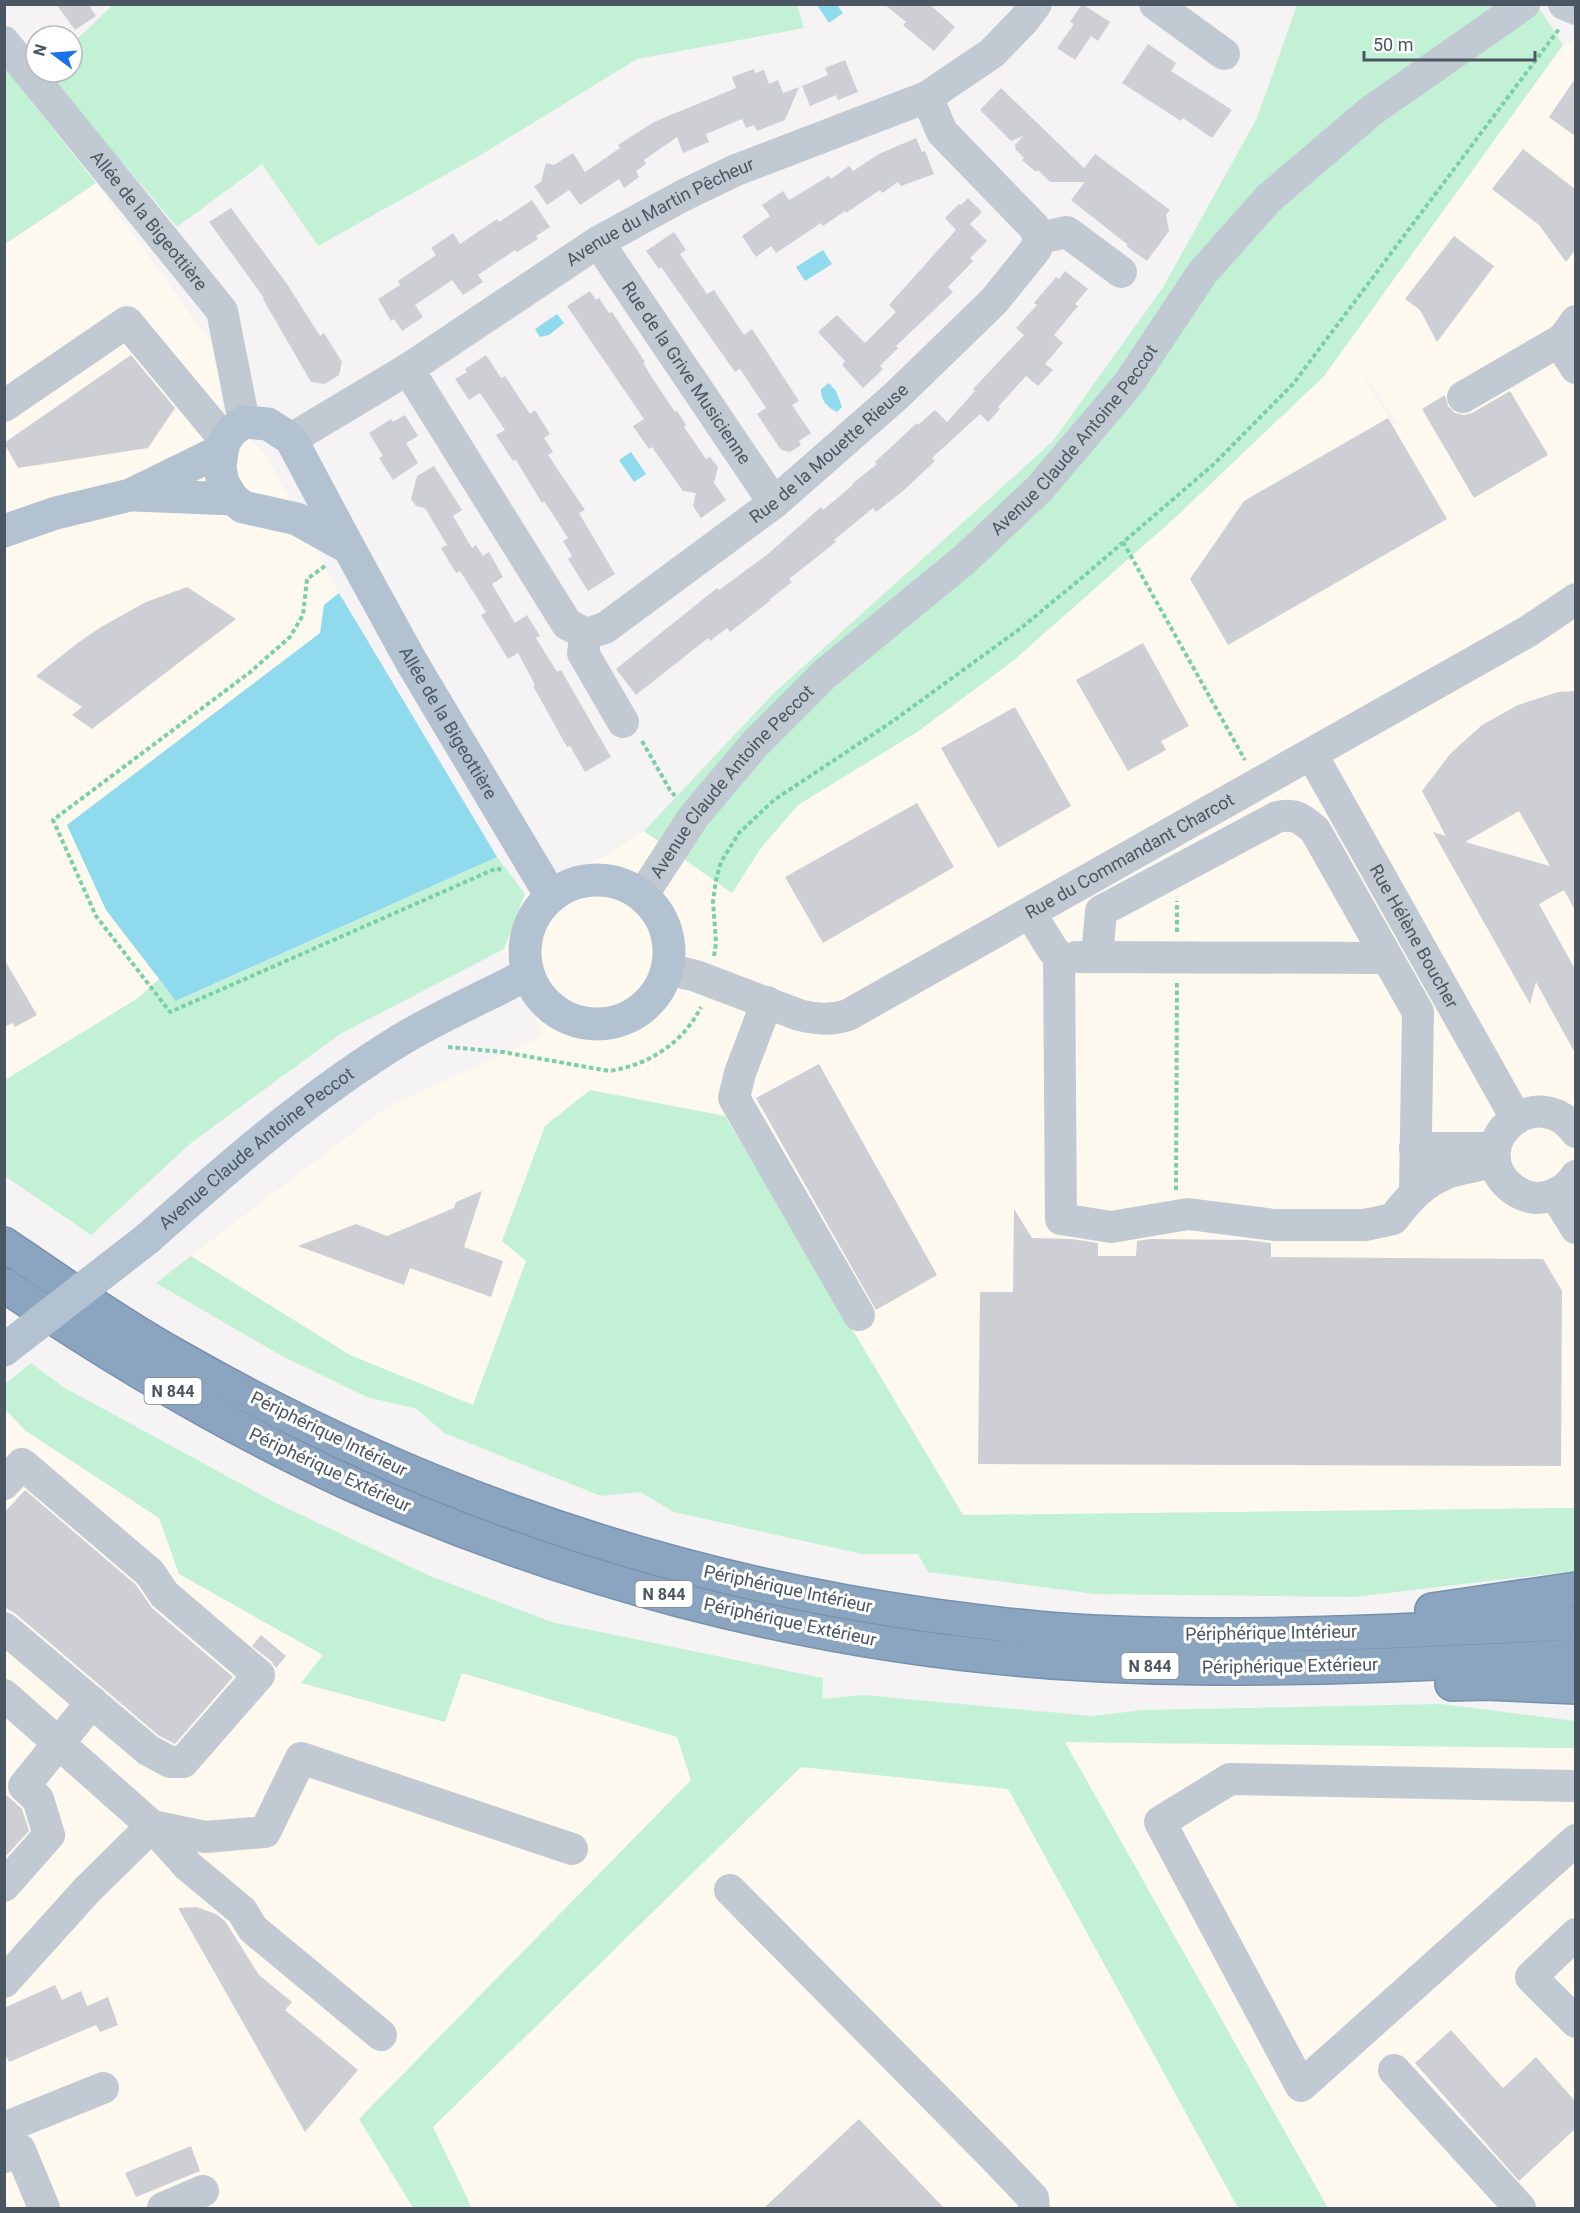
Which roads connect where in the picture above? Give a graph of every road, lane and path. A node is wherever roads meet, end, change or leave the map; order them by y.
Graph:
1 (1155, 4) edge
2 (1524, 4) edge
3 (1569, 7) edge
4 (1022, 10) edge
5 (4, 42) edge
6 (1224, 54) dead end
7 (927, 97) junction
8 (1039, 238) junction
9 (598, 242) junction
10 (1121, 272) dead end
11 (1569, 330) edge
12 (1575, 368) edge
13 (408, 369) junction
14 (1463, 397) dead end
15 (4, 406) edge
16 (230, 437) junction
17 (291, 440) junction
18 (130, 495) junction
19 (233, 499) junction
20 (774, 503) junction
21 (4, 531) edge
22 (1124, 542) junction
23 (349, 548) junction
24 (1575, 599) edge
25 (586, 634) junction
26 (623, 722) joint
27 (1312, 755) junction
28 (1259, 785) junction
29 (680, 801) dead end
30 (1178, 871) junction
31 (507, 873) dead end
32 (550, 896) junction
33 (642, 896) junction
34 (1030, 913) junction
35 (1059, 956) junction
36 (1097, 957) junction
37 (1177, 958) junction
38 (1387, 958) junction
39 (667, 969) junction
40 (528, 974) junction
41 (710, 981) junction
42 (767, 1002) junction
43 (442, 1048) dead end
44 (1516, 1118) junction
45 (1575, 1132) edge
46 (1415, 1148) junction
47 (1496, 1153) junction
48 (1565, 1185) edge
49 (1415, 1191) junction
50 (1188, 1214) junction
51 (1575, 1228) edge
52 (4, 1244) edge
53 (4, 1284) edge
54 (859, 1316) dead end
55 (4, 1350) edge
56 (4, 1484) edge
57 (1575, 1589) edge
58 (1575, 1623) edge
59 (4, 1628) edge
60 (1256, 1634) junction
61 (1575, 1656) edge
62 (1310, 1667) junction
63 (1575, 1687) edge
64 (4, 1695) edge
65 (92, 1702) junction
66 (60, 1744) junction
67 (1575, 1786) edge
68 (152, 1826) junction
69 (1575, 1840) edge
70 (572, 1849) dead end
71 (4, 1886) edge
72 (730, 1890) dead end
73 (1575, 1934) edge
74 (4, 1982) edge
75 (1575, 2022) edge
76 (381, 2035) dead end
77 (1394, 2070) dead end
78 (104, 2088) dead end
79 (10, 2135) edge
80 (203, 2191) dead end
81 (44, 2208) edge
82 (163, 2208) edge
83 (1034, 2208) edge
84 (1520, 2208) edge

1 - 6 street
2 - 33 street, Avenue Claude Antoine Peccot
3 - 22 path
4 - 7 street, Avenue du Martin Pêcheur
5 - 16 street, Allée de la Bigeottière
7 - 8 street
7 - 9 street, Avenue du Martin Pêcheur
8 - 10 street
8 - 20 street, Rue de la Mouette Rieuse
9 - 13 street, Avenue du Martin Pêcheur
9 - 20 street, Rue de la Grive Musicienne
11 - 12 street
11 - 14 street
13 - 17 street, Avenue du Martin Pêcheur
13 - 25 street
15 - 16 street
16 - 17 main road
16 - 18 main road
16 - 19 main road
17 - 23 main road, Allée de la Bigeottière
18 - 19 main road
18 - 21 main road
19 - 23 main road
20 - 25 street, Rue de la Mouette Rieuse
22 - 28 path
22 - 41 path
23 - 31 path
23 - 32 main road, Allée de la Bigeottière
24 - 27 street, Rue du Commandant Charcot
25 - 26 street
26 - 29 path
27 - 28 street, Rue du Commandant Charcot
27 - 44 street, Rue Hélène Boucher
28 - 34 street, Rue du Commandant Charcot
30 - 36 street
30 - 37 path
30 - 38 street
32 - 33 main road
32 - 40 main road
33 - 39 main road
34 - 35 street
34 - 42 street, Rue du Commandant Charcot
35 - 36 street
35 - 50 street
36 - 37 street
37 - 38 street
37 - 50 path
38 - 46 street
39 - 40 main road
39 - 41 street, Rue du Commandant Charcot
40 - 55 main road, Avenue Claude Antoine Peccot, bridge
41 - 42 street, Rue du Commandant Charcot
41 - 43 path
42 - 54 street
44 - 45 street
44 - 47 street
46 - 47 street
46 - 49 street
47 - 48 street
47 - 49 street
48 - 51 street
49 - 50 street
52 - 60 highway, Périphérique Intérieur / N 844
53 - 62 highway, Périphérique Extérieur / N 844
56 - 65 street
57 - 60 highway
58 - 60 highway, Périphérique Intérieur / N 844
59 - 65 street
61 - 62 highway, Périphérique Extérieur / N 844
62 - 63 highway
64 - 66 street
65 - 66 street
66 - 68 street
66 - 71 street
67 - 69 street
68 - 70 street
68 - 74 street
68 - 76 street
72 - 83 street
73 - 75 street
77 - 84 street
78 - 79 street
79 - 81 street
80 - 82 street

